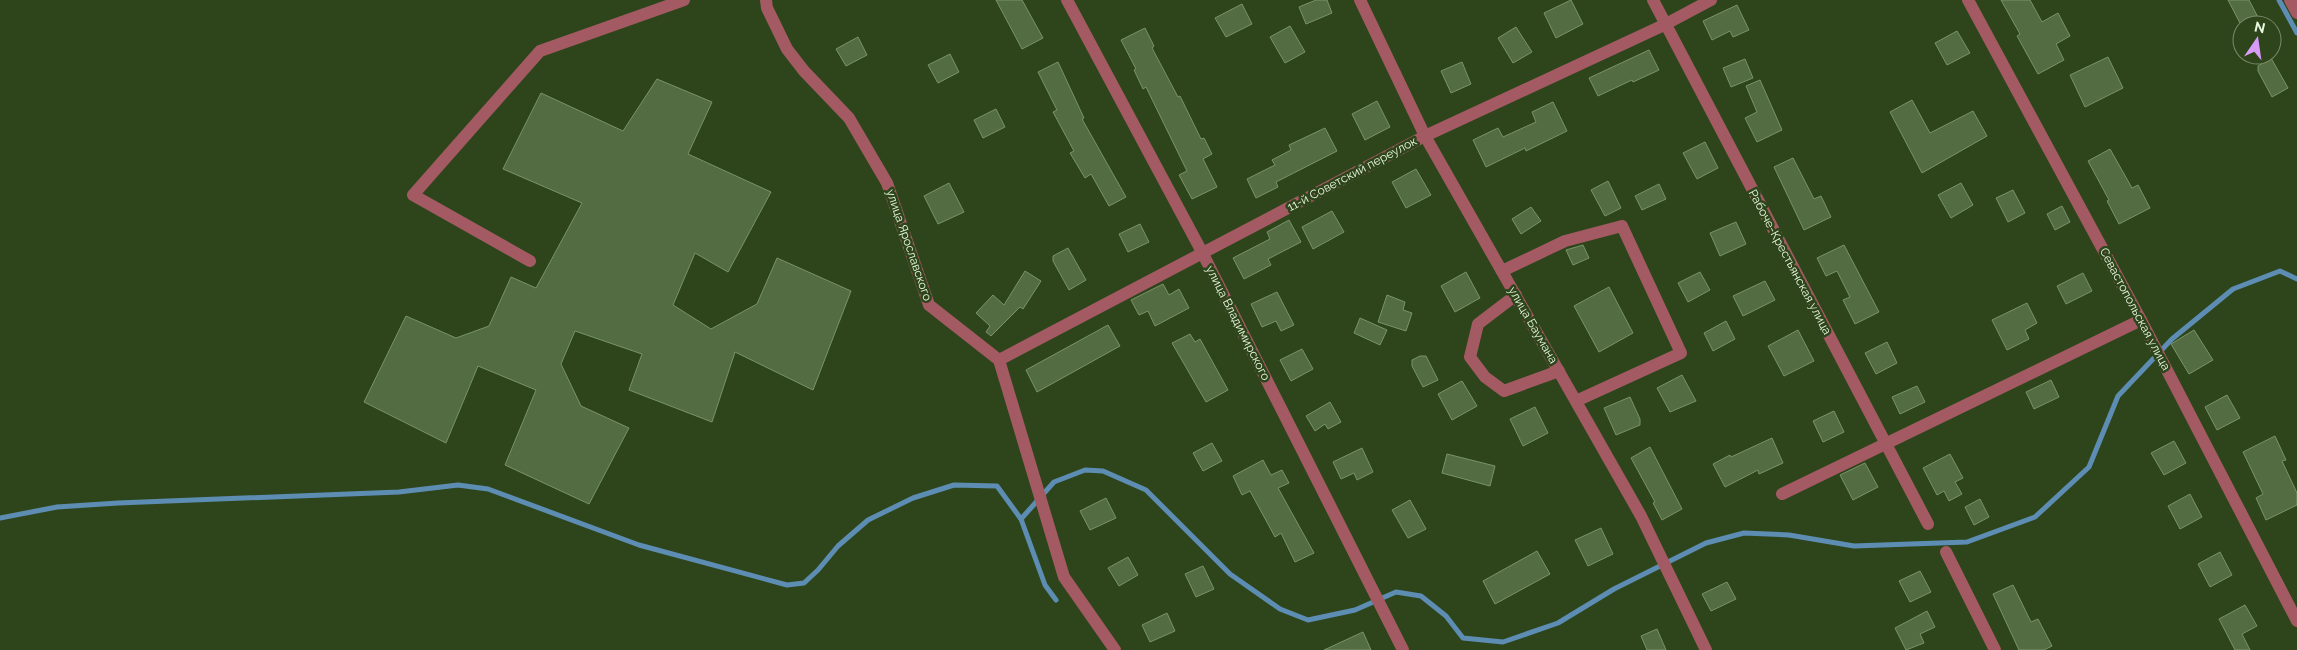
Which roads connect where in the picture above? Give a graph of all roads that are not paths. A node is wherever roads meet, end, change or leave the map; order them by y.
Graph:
1 (684, 0) edge
2 (766, 0) edge
3 (1066, 0) edge
4 (1360, 0) edge
5 (1653, 0) edge
6 (1711, 0) edge
7 (1968, 0) edge
8 (2290, 0) edge
9 (2297, 13) edge
10 (1664, 25) junction
11 (1425, 136) junction
12 (1202, 252) junction
13 (530, 261) dead end
14 (1502, 271) junction
15 (1516, 295) junction
16 (2141, 320) junction
17 (999, 360) junction
18 (1559, 371) junction
19 (1576, 401) junction
20 (1886, 442) junction
21 (1782, 494) dead end
22 (1928, 524) dead end
23 (1946, 552) dead end
24 (2297, 622) edge
25 (1115, 650) edge
26 (1403, 650) edge
27 (1706, 650) edge
28 (1995, 650) edge

1 - 13 street
2 - 17 street, улица Ярославского
3 - 12 street, улица Владимирского
4 - 11 street, улица Баумана
5 - 10 street, Рабоче-Крестьянская улица
6 - 10 street, 11-й Советский переулок
7 - 16 street, Севастопольская улица
8 - 9 street
10 - 11 street, 11-й Советский переулок
10 - 20 street, Рабоче-Крестьянская улица
11 - 12 street, 11-й Советский переулок
11 - 14 street, улица Баумана
12 - 17 street, 11-й Советский переулок
12 - 26 street, улица Владимирского
14 - 15 street, улица Баумана
14 - 19 street
15 - 18 street, улица Баумана
15 - 18 street
16 - 20 street
16 - 24 street, Севастопольская улица
17 - 25 street
18 - 19 street, улица Баумана
19 - 27 street, улица Баумана
20 - 21 street
20 - 22 street, Рабоче-Крестьянская улица
23 - 28 street

